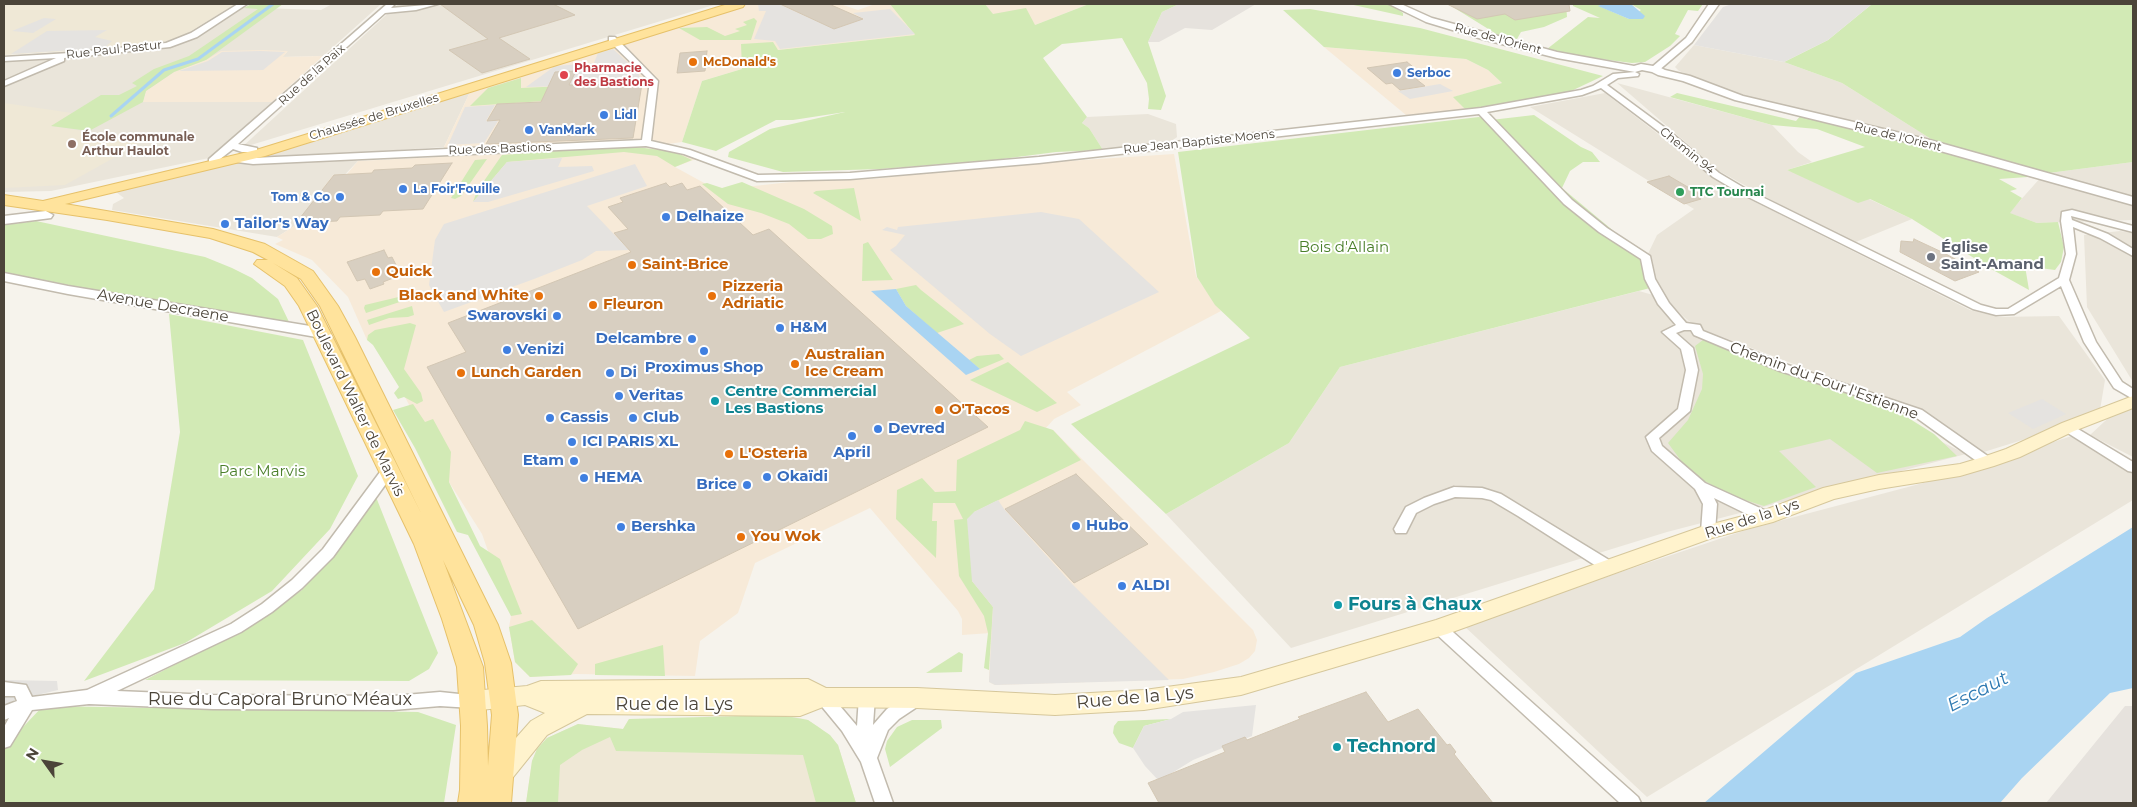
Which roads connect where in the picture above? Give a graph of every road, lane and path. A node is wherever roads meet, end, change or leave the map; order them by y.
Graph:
1 (243, 4) edge
2 (391, 4) edge
3 (434, 4) edge
4 (725, 4) edge
5 (739, 4) edge
6 (1394, 4) edge
7 (1715, 4) edge
8 (382, 11) junction
9 (614, 41) junction
10 (70, 55) junction
11 (4, 60) edge
12 (1658, 71) junction
13 (1635, 72) junction
14 (4, 84) edge
15 (1602, 85) junction
16 (1481, 111) junction
17 (646, 144) junction
18 (254, 150) junction
19 (235, 152) junction
20 (212, 161) junction
21 (757, 178) joint
22 (119, 187) junction
23 (95, 188) junction
24 (2133, 201) edge
25 (14, 208) edge
26 (107, 215) junction
27 (2066, 221) junction
28 (2133, 229) edge
29 (2133, 253) edge
30 (4, 277) edge
31 (2064, 280) junction
32 (1683, 326) junction
33 (322, 333) junction
34 (2133, 396) edge
35 (2133, 402) edge
36 (2068, 427) junction
37 (1987, 462) junction
38 (2133, 468) edge
39 (388, 472) junction
40 (1700, 486) junction
41 (1766, 517) junction
42 (1401, 529) dead end
43 (1708, 532) junction
44 (1610, 567) junction
45 (1439, 628) junction
46 (4, 689) edge
47 (89, 697) junction
48 (515, 697) junction
49 (822, 697) junction
50 (867, 697) junction
51 (917, 698) junction
52 (472, 701) junction
53 (27, 704) junction
54 (584, 704) junction
55 (4, 714) edge
56 (4, 741) edge
57 (869, 761) junction
58 (501, 773) junction
59 (472, 803) edge
60 (496, 803) edge
61 (884, 803) edge
62 (1632, 803) edge

1 - 10 street, Rue Paul Pastur
2 - 8 street, Rue de la Paix
3 - 8 street
4 - 9 main road, Chaussée de Bruxelles
5 - 9 main road, Chaussée de Bruxelles
6 - 13 street, Rue de l'Orient
7 - 12 street
8 - 19 street, Rue de la Paix
9 - 17 street
9 - 18 main road, Chaussée de Bruxelles
9 - 19 main road, Chaussée de Bruxelles
10 - 11 street, Rue Paul Pastur
10 - 14 street
12 - 13 street, Rue de l'Orient
12 - 24 street, Rue de l'Orient
13 - 15 street, Rue Jean Baptiste Moens
15 - 16 street, Rue Jean Baptiste Moens
15 - 31 street, Chemin 94
16 - 21 street, Rue Jean Baptiste Moens
16 - 32 street, Chemin du Four l'Estienne
17 - 19 street, Rue des Bastions
17 - 21 street, Rue des Bastions
18 - 19 street
18 - 20 main road, Chaussée de Bruxelles
19 - 20 street, Rue de la Paix
19 - 22 main road, Chaussée de Bruxelles
20 - 23 main road, Chaussée de Bruxelles
22 - 25 main road, Chaussée de Bruxelles
22 - 26 main road
23 - 25 main road, Chaussée de Bruxelles
23 - 25 main road
25 - 26 main road, Boulevard Walter de Marvis
25 - 33 main road, Boulevard Walter de Marvis
26 - 48 main road, Boulevard Walter de Marvis
27 - 28 street
27 - 29 street
27 - 31 street
30 - 33 street, Avenue Decraene
31 - 34 street
32 - 37 street, Chemin du Four l'Estienne
32 - 40 street
33 - 39 main road, Boulevard Walter de Marvis
35 - 36 main road, Rue de la Lys
36 - 37 main road, Rue de la Lys
36 - 38 street
37 - 41 main road, Rue de la Lys
39 - 47 street
39 - 52 main road, Boulevard Walter de Marvis
40 - 41 street
40 - 43 street
41 - 43 main road, Rue de la Lys
42 - 44 street
43 - 44 main road, Rue de la Lys
44 - 45 main road, Rue de la Lys
45 - 51 main road, Rue de la Lys
45 - 62 street
46 - 53 street
47 - 52 street, Rue du Caporal Bruno Méaux
47 - 53 street
48 - 49 main road, Rue de la Lys
48 - 52 main road, Rue de la Lys
48 - 54 main road, Rue de la Lys
48 - 58 main road, Boulevard Walter de Marvis
49 - 50 main road, Rue de la Lys
49 - 54 main road, Rue de la Lys
49 - 57 street
50 - 51 main road, Rue de la Lys
50 - 57 street
51 - 57 street
52 - 59 main road, Boulevard Walter de Marvis
53 - 55 street
53 - 56 street
54 - 58 main road
57 - 61 street
58 - 60 main road, Boulevard Walter de Marvis

